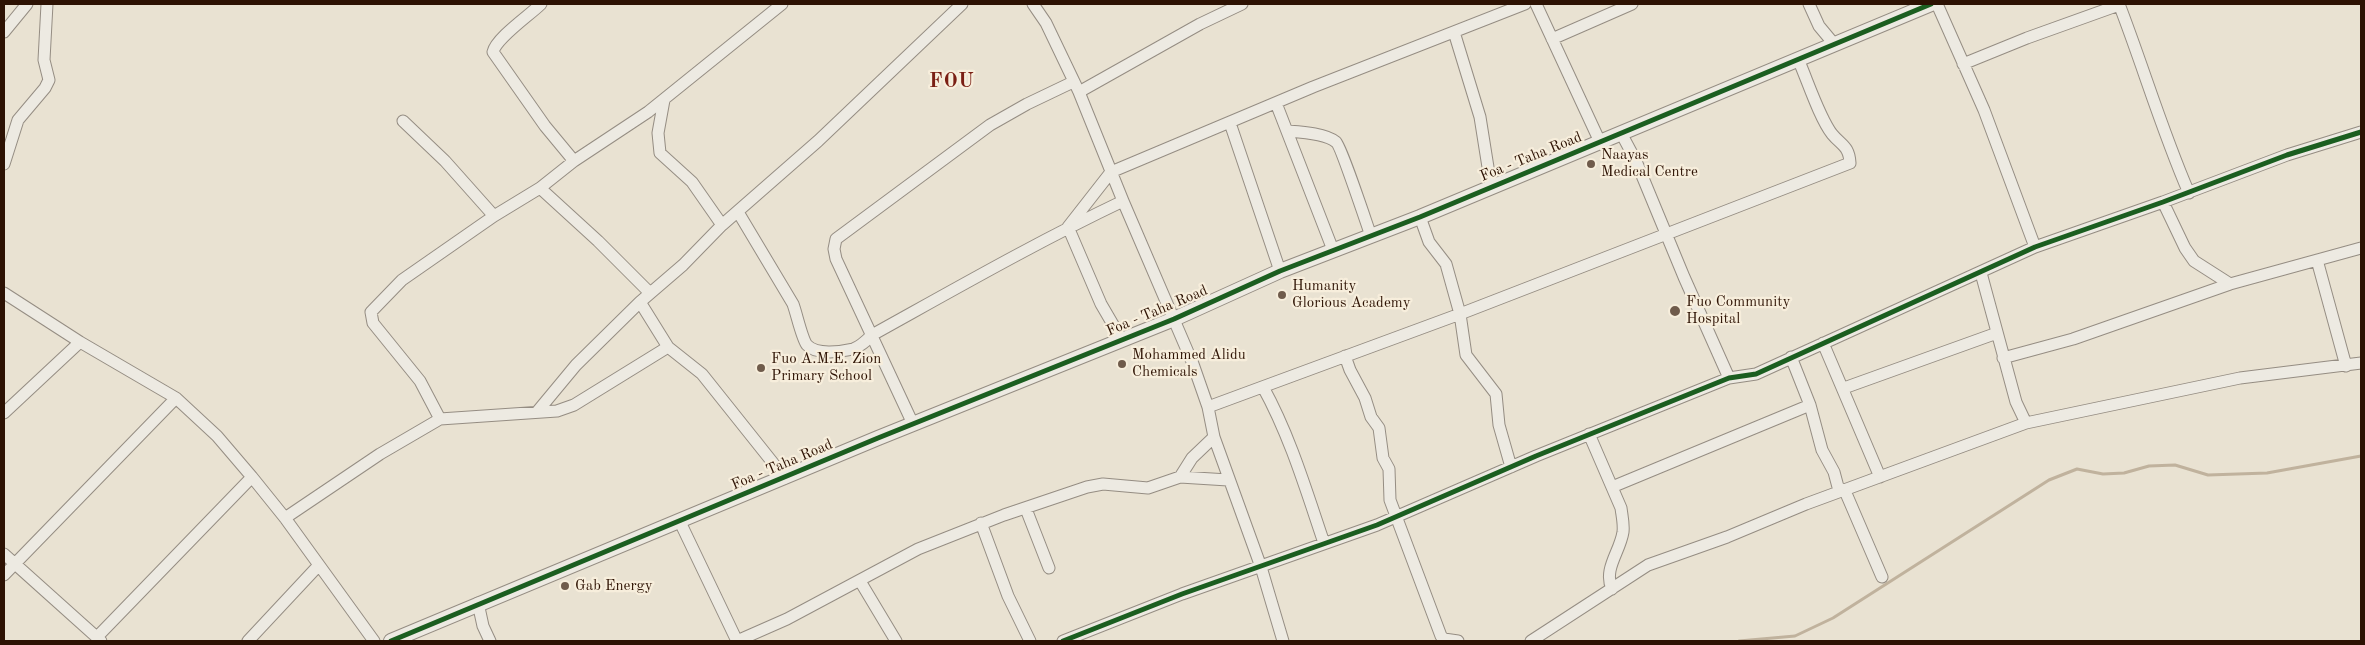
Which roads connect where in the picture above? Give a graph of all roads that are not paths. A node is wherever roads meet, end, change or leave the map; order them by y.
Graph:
1 (27, 4) edge
2 (47, 4) edge
3 (541, 4) edge
4 (782, 4) edge
5 (962, 4) edge
6 (1033, 4) edge
7 (1242, 4) edge
8 (1525, 4) edge
9 (1536, 4) edge
10 (1632, 4) edge
11 (1810, 4) edge
12 (1937, 4) edge
13 (1923, 5) edge
14 (2119, 5) edge
15 (4, 32) edge
16 (1454, 32) junction
17 (1552, 39) junction
18 (1834, 44) junction
19 (1798, 58) junction
20 (1963, 64) junction
21 (1076, 87) junction
22 (664, 100) junction
23 (1276, 103) junction
24 (404, 121) dead end
25 (1230, 123) junction
26 (1287, 130) junction
27 (2361, 132) edge
28 (1621, 133) junction
29 (1600, 142) junction
30 (574, 161) junction
31 (4, 164) edge
32 (1111, 172) junction
33 (1491, 186) junction
34 (540, 188) junction
35 (2189, 193) junction
36 (1123, 201) junction
37 (2164, 202) junction
38 (738, 212) junction
39 (494, 216) junction
40 (1420, 217) junction
41 (722, 225) junction
42 (1068, 227) junction
43 (1667, 235) junction
44 (1371, 236) junction
45 (2035, 247) junction
46 (2361, 248) edge
47 (1333, 250) junction
48 (2317, 260) junction
49 (1280, 271) junction
50 (1981, 273) junction
51 (2230, 284) junction
52 (650, 293) junction
53 (6, 299) edge
54 (640, 302) junction
55 (1460, 314) junction
56 (1174, 319) junction
57 (1997, 333) junction
58 (872, 335) junction
59 (1122, 340) junction
60 (80, 342) junction
61 (1824, 343) junction
62 (668, 347) junction
63 (1345, 356) junction
64 (1790, 357) junction
65 (2003, 358) junction
66 (2361, 363) edge
67 (2346, 366) junction
68 (1730, 378) junction
69 (1263, 387) junction
70 (1844, 388) junction
71 (176, 398) junction
72 (1810, 405) junction
73 (1208, 407) junction
74 (537, 412) junction
75 (4, 413) edge
76 (440, 419) junction
77 (2026, 423) junction
78 (913, 424) junction
79 (1589, 434) junction
80 (1214, 437) junction
81 (1511, 467) junction
82 (252, 476) junction
83 (1180, 477) junction
84 (786, 478) junction
85 (1880, 478) junction
86 (1228, 480) junction
87 (1612, 486) junction
88 (1846, 491) junction
89 (1026, 509) junction
90 (1396, 515) junction
91 (285, 518) junction
92 (680, 522) junction
93 (981, 523) junction
94 (1324, 543) junction
95 (4, 554) edge
96 (15, 564) junction
97 (319, 565) junction
98 (1261, 566) junction
99 (1050, 568) dead end
100 (4, 575) edge
101 (1882, 576) dead end
102 (860, 581) junction
103 (1612, 589) junction
104 (478, 603) junction
105 (99, 639) edge
106 (248, 641) edge
107 (374, 641) edge
108 (391, 641) edge
109 (490, 641) edge
110 (737, 641) edge
111 (896, 641) edge
112 (1030, 641) edge
113 (1063, 641) edge
114 (1283, 641) edge
115 (1458, 641) edge
116 (1531, 641) edge

1 - 15 street
2 - 31 street
3 - 30 street
4 - 22 street
5 - 38 street
6 - 21 street
7 - 21 street
8 - 16 street
9 - 17 street
10 - 17 street
11 - 18 street
12 - 20 street
13 - 18 street, Foa - Taha Road
14 - 20 street
14 - 35 street
16 - 23 street
16 - 33 street
17 - 29 street
18 - 19 street, Foa - Taha Road
19 - 28 street, Foa - Taha Road
19 - 43 street
20 - 45 street
21 - 32 street
21 - 58 street
22 - 30 street
22 - 41 street
23 - 25 street
23 - 26 street
24 - 39 street
25 - 32 street
25 - 49 street
26 - 44 street
26 - 47 street
27 - 35 street
28 - 29 street, Foa - Taha Road
28 - 43 street
29 - 33 street, Foa - Taha Road
30 - 34 street
32 - 36 street
32 - 42 street
33 - 40 street, Foa - Taha Road
34 - 39 street
34 - 52 street
35 - 37 street
36 - 42 street
36 - 56 street
37 - 45 street
37 - 51 street
38 - 41 street
38 - 58 street
39 - 76 street
40 - 44 street, Foa - Taha Road
40 - 55 street
41 - 52 street
42 - 58 street
42 - 59 street
43 - 55 street
43 - 68 street
44 - 47 street, Foa - Taha Road
45 - 50 street
46 - 48 street
47 - 49 street, Foa - Taha Road
48 - 51 street
48 - 67 street
49 - 56 street, Foa - Taha Road
50 - 57 street
50 - 61 street
51 - 65 street
52 - 54 street
53 - 60 street
54 - 62 street
54 - 74 street
55 - 63 street
55 - 81 street
56 - 59 street, Foa - Taha Road
56 - 73 street
57 - 65 street
57 - 70 street
58 - 78 street
59 - 78 street, Foa - Taha Road
60 - 71 street
60 - 75 street
61 - 64 street
61 - 70 street
62 - 74 street
62 - 84 street
63 - 69 street
63 - 90 street
64 - 68 street
64 - 72 street
65 - 77 street
66 - 67 street
67 - 77 street
68 - 79 street
69 - 73 street
69 - 94 street
70 - 85 street
71 - 82 street
71 - 96 street
72 - 87 street
72 - 88 street
73 - 80 street
74 - 76 street
76 - 91 street
77 - 85 street
78 - 84 street, Foa - Taha Road
79 - 81 street
79 - 87 street
80 - 83 street
80 - 86 street
81 - 90 street
82 - 91 street
82 - 105 street
83 - 86 street
83 - 89 street
84 - 92 street, Foa - Taha Road
85 - 88 street
86 - 98 street
87 - 103 street
88 - 101 street
88 - 103 street
89 - 93 street
89 - 99 street
90 - 94 street
90 - 115 street
91 - 97 street
92 - 104 street, Foa - Taha Road
92 - 110 street
93 - 102 street
93 - 112 street
94 - 98 street
95 - 96 street
96 - 100 street
96 - 105 street
97 - 106 street
97 - 107 street
98 - 113 street
98 - 114 street
102 - 110 street
102 - 111 street
103 - 116 street
104 - 108 street, Foa - Taha Road
104 - 109 street

